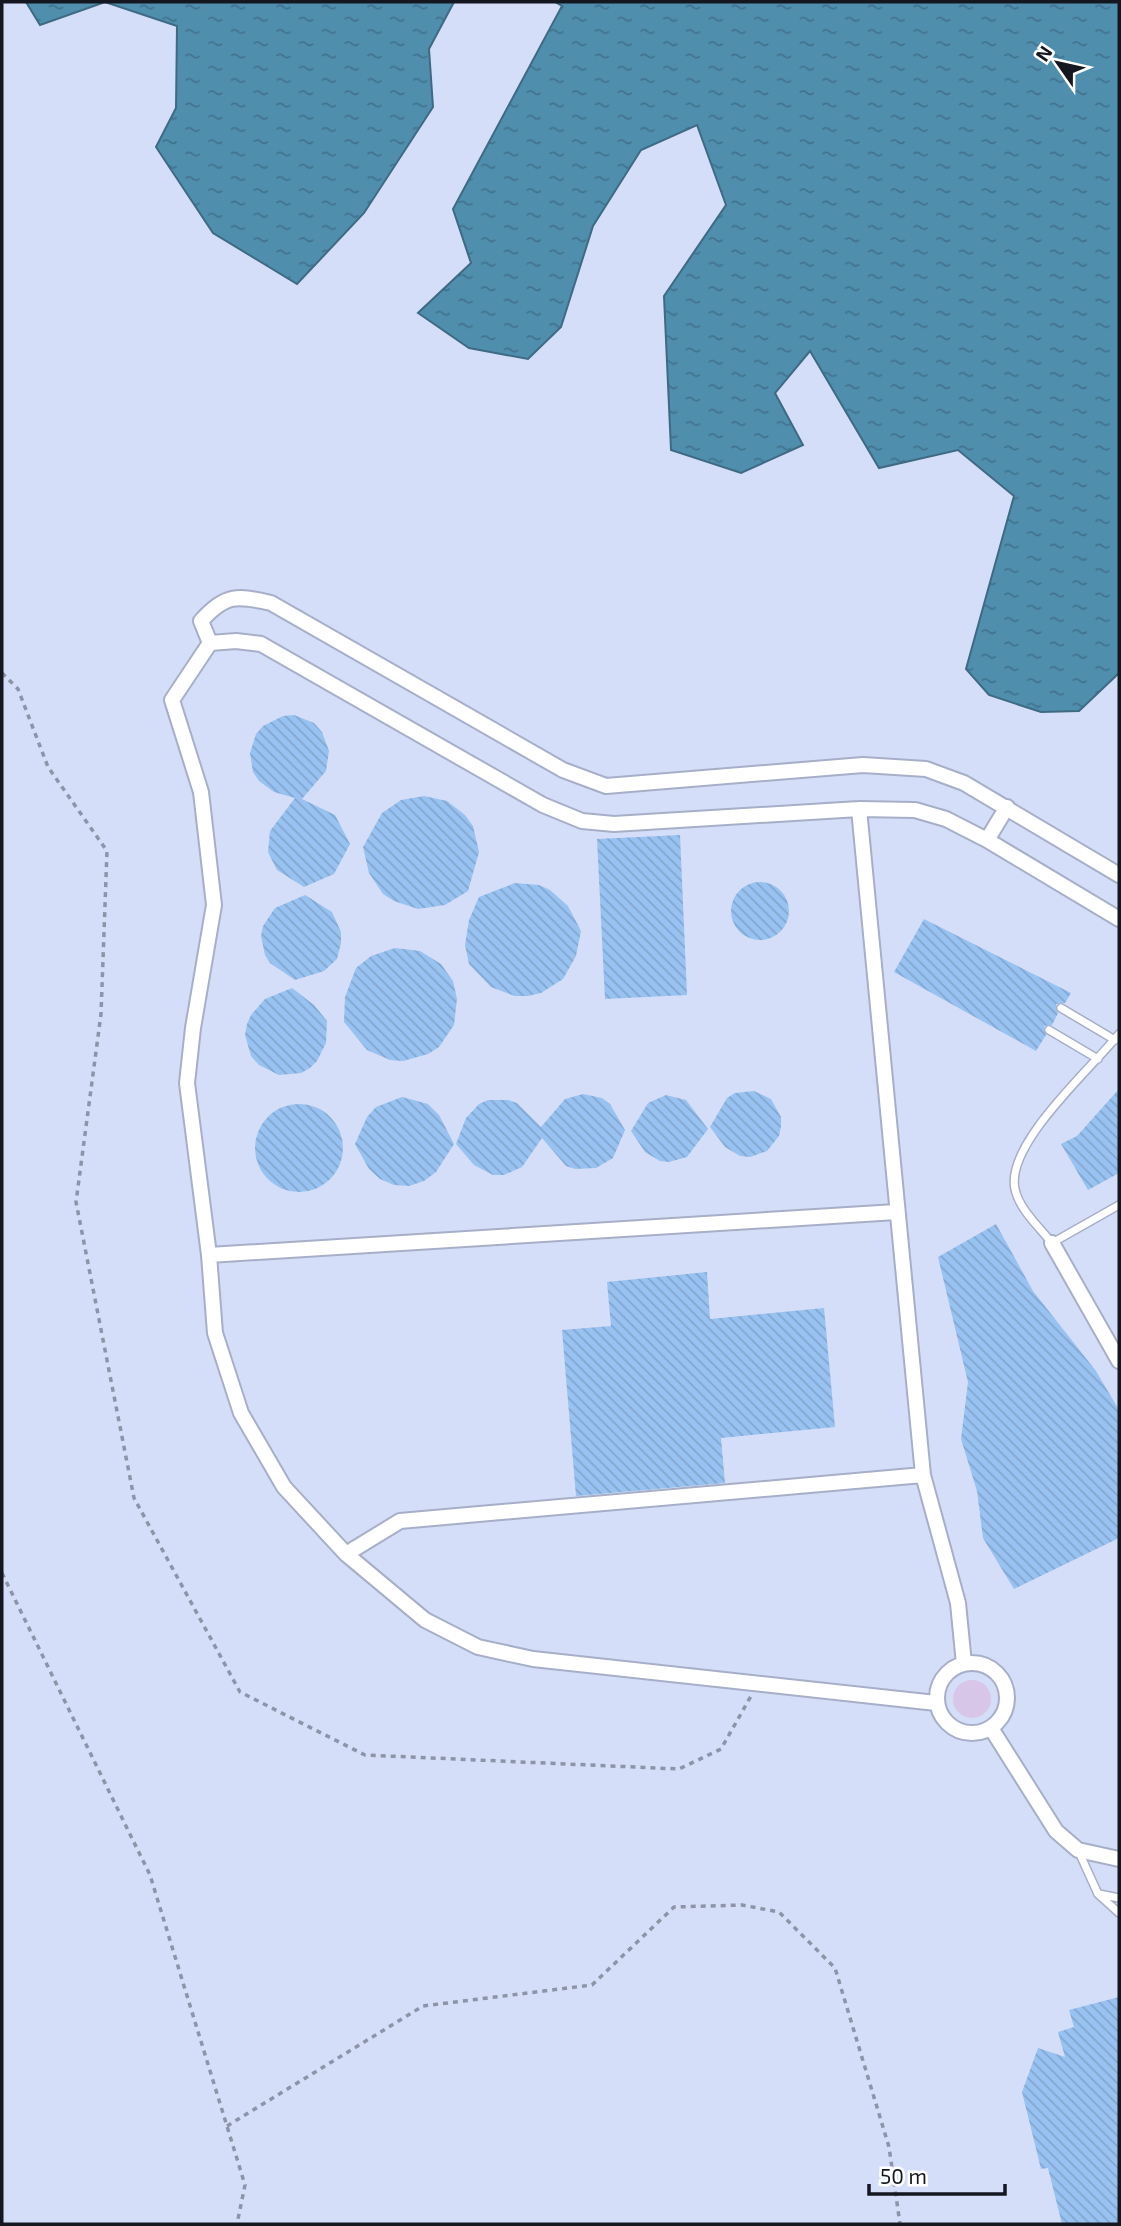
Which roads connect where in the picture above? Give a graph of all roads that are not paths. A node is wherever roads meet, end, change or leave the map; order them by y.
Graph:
1 (210, 643) junction
2 (1007, 807) junction
3 (859, 809) junction
4 (987, 840) junction
5 (1119, 875) edge
6 (1119, 919) edge
7 (1061, 1008) dead end
8 (1049, 1030) dead end
9 (1117, 1037) edge
10 (1098, 1059) junction
11 (1119, 1205) edge
12 (896, 1212) junction
13 (1052, 1243) junction
14 (209, 1255) junction
15 (1119, 1361) edge
16 (923, 1475) junction
17 (346, 1554) junction
18 (964, 1664) junction
19 (936, 1703) junction
20 (990, 1728) junction
21 (1078, 1850) junction
22 (1119, 1858) edge
23 (1098, 1894) junction
24 (1119, 1898) edge
25 (1119, 1913) edge

1 - 2 street
1 - 3 street
1 - 14 street
2 - 4 street
2 - 5 street
3 - 4 street
3 - 12 street
4 - 6 street
7 - 9 lane
8 - 10 lane
9 - 10 lane
10 - 13 lane
11 - 13 lane
12 - 14 street
12 - 16 street
13 - 15 street
14 - 17 street
16 - 17 street
16 - 18 street
17 - 19 street
18 - 19 street
18 - 20 street
19 - 20 street
20 - 21 street
21 - 22 street
21 - 23 lane
23 - 24 lane
23 - 25 lane

